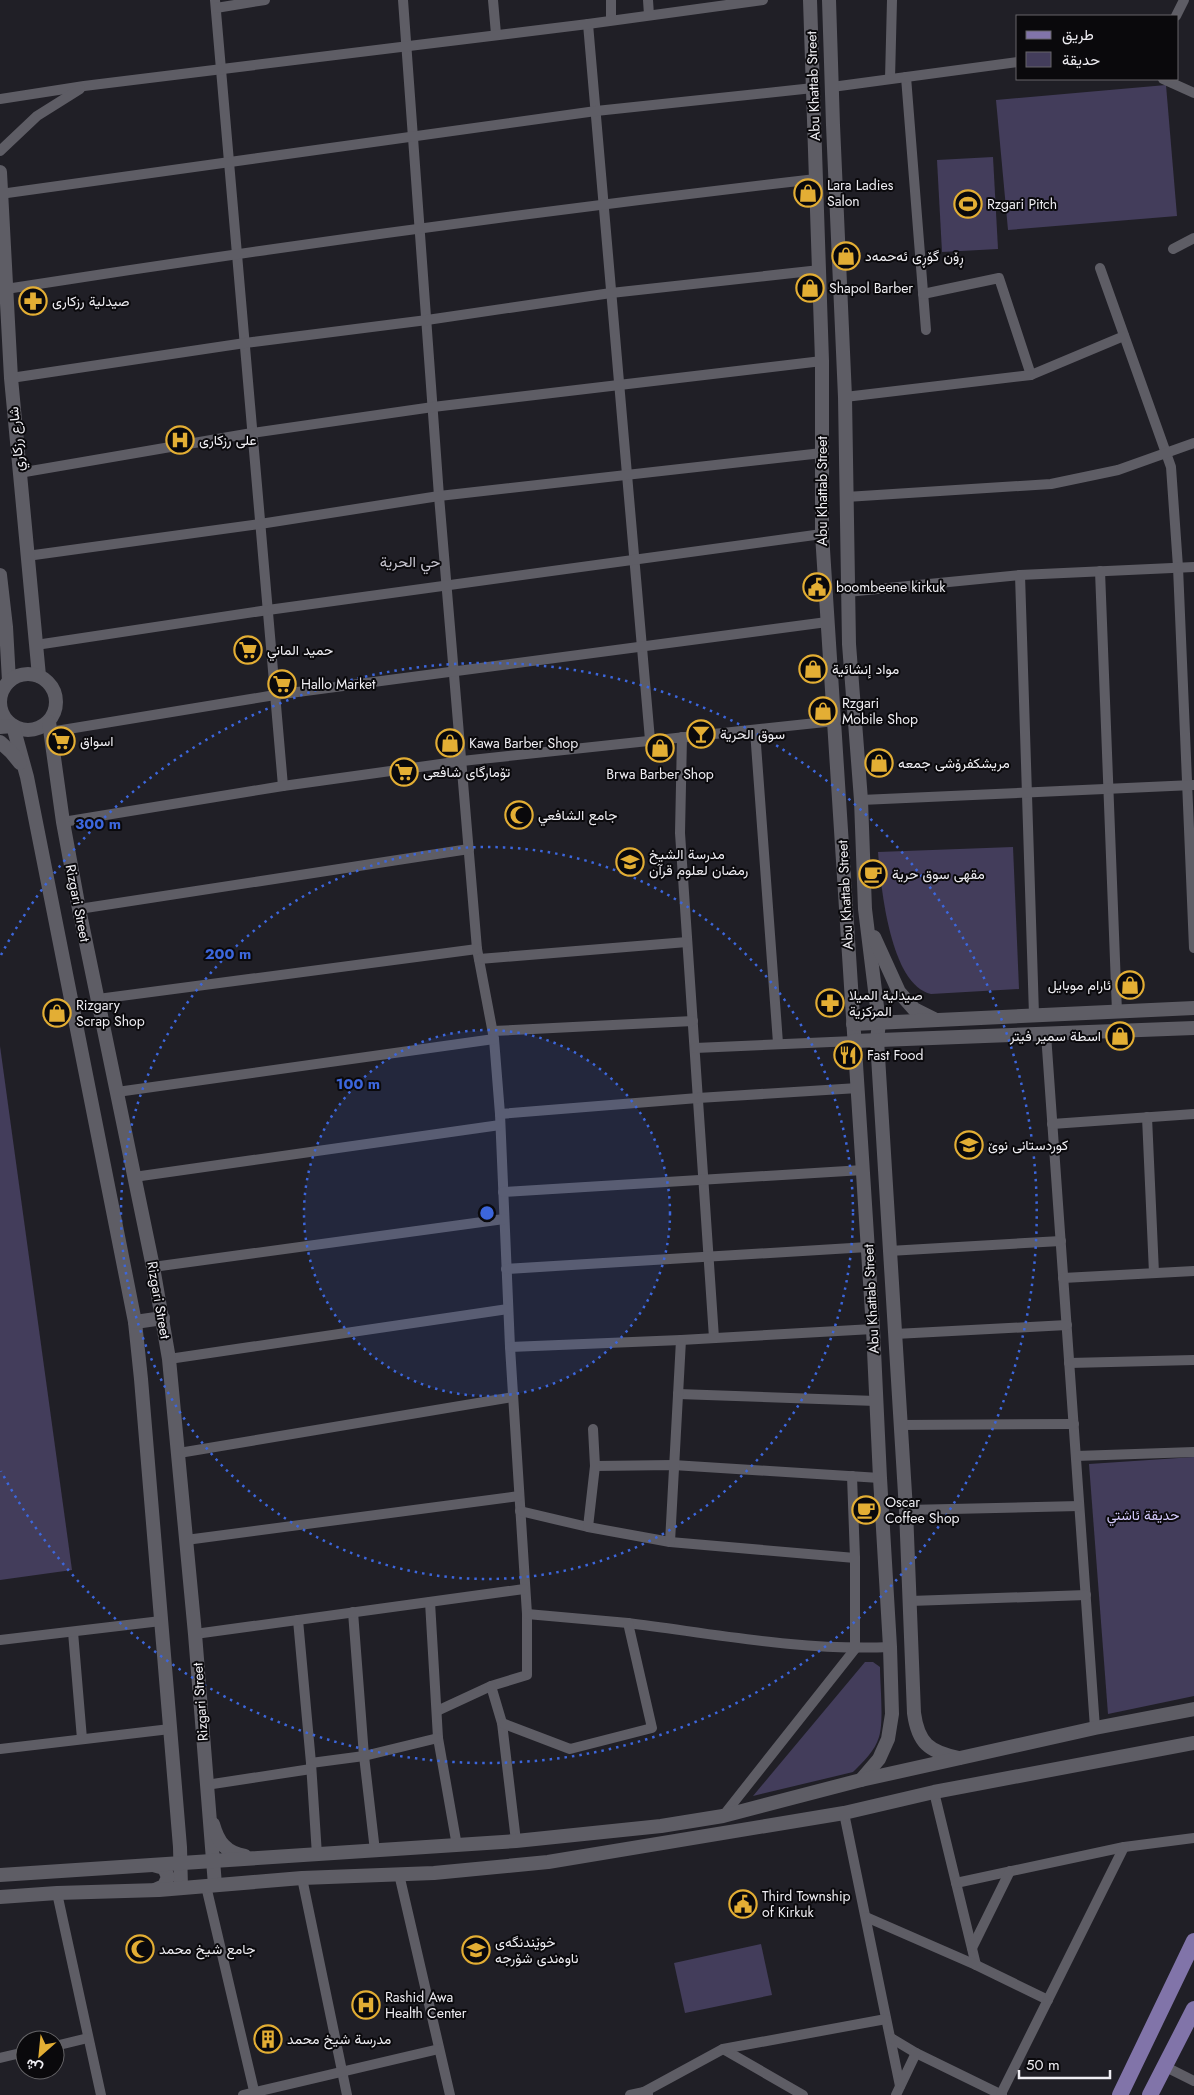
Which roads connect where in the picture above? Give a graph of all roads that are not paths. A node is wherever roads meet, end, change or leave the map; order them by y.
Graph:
1 (265, 0) edge
2 (403, 0) edge
3 (494, 0) edge
4 (611, 0) edge
5 (648, 0) edge
6 (763, 0) edge
7 (810, 0) edge
8 (830, 0) edge
9 (892, 0) edge
10 (1184, 0) edge
11 (215, 4) edge
12 (649, 15) junction
13 (1176, 15) edge
14 (611, 20) junction
15 (588, 24) junction
16 (496, 34) junction
17 (407, 46) junction
18 (1016, 62) edge
19 (221, 70) junction
20 (906, 77) junction
21 (890, 79) junction
22 (1165, 80) edge
23 (84, 86) junction
24 (832, 87) junction
25 (813, 88) junction
26 (1194, 93) edge
27 (0, 99) edge
28 (596, 111) junction
29 (833, 125) junction
30 (814, 127) junction
31 (413, 136) junction
32 (0, 151) edge
33 (229, 161) junction
34 (0, 172) edge
35 (816, 179) junction
36 (0, 194) edge
37 (604, 203) junction
38 (420, 230) junction
39 (1194, 238) edge
40 (1173, 249) dead end
41 (237, 253) junction
42 (1100, 268) dead end
43 (820, 270) junction
44 (6, 289) junction
45 (612, 292) junction
46 (923, 294) junction
47 (427, 320) junction
48 (926, 330) dead end
49 (1124, 336) junction
50 (245, 343) junction
51 (822, 361) junction
52 (1031, 375) junction
53 (11, 378) junction
54 (620, 384) junction
55 (845, 397) junction
56 (433, 407) junction
57 (252, 433) junction
58 (1194, 443) edge
59 (822, 452) junction
60 (1166, 453) junction
61 (18, 473) junction
62 (628, 476) junction
63 (440, 496) junction
64 (846, 497) junction
65 (260, 524) junction
66 (822, 534) junction
67 (27, 556) junction
68 (635, 560) junction
69 (1178, 567) junction
70 (1194, 567) edge
71 (1100, 571) junction
72 (1020, 575) junction
73 (0, 580) edge
74 (448, 585) junction
75 (847, 592) junction
76 (268, 610) junction
77 (827, 622) junction
78 (6, 627) junction
79 (849, 644) junction
80 (36, 645) junction
81 (828, 645) junction
82 (0, 647) edge
83 (642, 648) junction
84 (455, 672) junction
85 (39, 676) junction
86 (9, 681) junction
87 (1, 693) edge
88 (275, 695) junction
89 (835, 721) junction
90 (6, 726) edge
91 (49, 727) junction
92 (755, 730) junction
93 (682, 737) junction
94 (650, 740) junction
95 (0, 742) edge
96 (462, 761) junction
97 (27, 777) junction
98 (1191, 785) edge
99 (283, 786) junction
100 (1109, 789) junction
101 (1028, 792) junction
102 (860, 800) junction
103 (63, 822) junction
104 (469, 849) junction
105 (865, 908) junction
106 (79, 909) junction
107 (688, 942) junction
108 (1194, 948) edge
109 (478, 954) junction
110 (98, 999) junction
111 (1194, 1008) edge
112 (1117, 1012) junction
113 (1034, 1015) junction
114 (935, 1019) junction
115 (693, 1022) junction
116 (879, 1023) junction
117 (853, 1024) junction
118 (1194, 1028) edge
119 (1046, 1034) junction
120 (494, 1035) junction
121 (877, 1040) junction
122 (854, 1041) junction
123 (778, 1043) junction
124 (695, 1048) junction
125 (858, 1088) junction
126 (117, 1092) junction
127 (698, 1098) junction
128 (1194, 1114) edge
129 (1148, 1117) junction
130 (500, 1120) junction
131 (1052, 1124) junction
132 (863, 1170) junction
133 (134, 1177) junction
134 (704, 1180) junction
135 (503, 1192) junction
136 (504, 1219) junction
137 (1061, 1242) junction
138 (868, 1247) junction
139 (889, 1251) junction
140 (709, 1257) junction
141 (153, 1267) junction
142 (506, 1269) junction
143 (1194, 1271) edge
144 (1154, 1273) junction
145 (1063, 1278) junction
146 (508, 1309) junction
147 (163, 1318) junction
148 (135, 1322) junction
149 (1067, 1326) junction
150 (873, 1329) junction
151 (896, 1334) junction
152 (714, 1338) junction
153 (681, 1340) junction
154 (510, 1347) junction
155 (169, 1359) junction
156 (1194, 1360) edge
157 (1069, 1363) junction
158 (678, 1394) junction
159 (513, 1397) junction
160 (876, 1401) junction
161 (1074, 1424) junction
162 (901, 1425) junction
163 (593, 1428) dead end
164 (1194, 1452) edge
165 (179, 1453) junction
166 (1076, 1456) junction
167 (673, 1465) junction
168 (595, 1466) junction
169 (852, 1476) junction
170 (880, 1478) junction
171 (520, 1496) junction
172 (1080, 1506) junction
173 (906, 1510) junction
174 (520, 1511) junction
175 (588, 1527) junction
176 (186, 1540) junction
177 (670, 1542) junction
178 (856, 1558) junction
179 (524, 1589) junction
180 (1086, 1595) junction
181 (910, 1600) junction
182 (430, 1602) junction
183 (353, 1612) junction
184 (527, 1614) junction
185 (298, 1620) junction
186 (161, 1621) junction
187 (628, 1623) junction
188 (73, 1632) junction
189 (195, 1634) junction
190 (0, 1640) edge
191 (890, 1647) junction
192 (855, 1649) junction
193 (491, 1686) junction
194 (1194, 1709) edge
195 (437, 1711) junction
196 (914, 1713) junction
197 (892, 1714) junction
198 (502, 1723) junction
199 (1095, 1728) junction
200 (170, 1729) junction
201 (438, 1738) junction
202 (82, 1739) junction
203 (1194, 1743) edge
204 (0, 1749) edge
205 (364, 1756) junction
206 (959, 1758) junction
207 (311, 1766) junction
208 (861, 1780) junction
209 (206, 1785) junction
210 (934, 1792) junction
211 (208, 1811) junction
212 (844, 1813) junction
213 (723, 1816) junction
214 (179, 1835) junction
215 (1194, 1838) edge
216 (516, 1842) junction
217 (457, 1846) junction
218 (1124, 1847) junction
219 (375, 1851) junction
220 (317, 1854) junction
221 (263, 1858) junction
222 (243, 1859) junction
223 (212, 1861) junction
224 (180, 1862) junction
225 (154, 1865) junction
226 (1010, 1871) junction
227 (398, 1874) junction
228 (0, 1875) edge
229 (302, 1878) junction
230 (247, 1882) junction
231 (956, 1883) junction
232 (210, 1886) junction
233 (181, 1888) junction
234 (156, 1890) junction
235 (58, 1893) junction
236 (0, 1898) edge
237 (866, 1917) junction
238 (1194, 1941) edge
239 (972, 1948) junction
240 (976, 1965) junction
241 (1188, 1967) edge
242 (1048, 2000) junction
243 (1193, 2013) edge
244 (886, 2019) junction
245 (88, 2038) junction
246 (890, 2038) junction
247 (65, 2044) edge
248 (439, 2049) junction
249 (723, 2049) junction
250 (916, 2053) junction
251 (15, 2054) edge
252 (0, 2058) edge
253 (1164, 2066) junction
254 (341, 2072) junction
255 (1194, 2081) edge
256 (898, 2091) edge
257 (254, 2094) edge
258 (646, 2094) edge
259 (101, 2095) edge
260 (243, 2095) edge
261 (347, 2095) edge
262 (450, 2095) edge
263 (630, 2095) edge
264 (804, 2095) edge
265 (1001, 2095) edge
266 (1120, 2095) edge
267 (1150, 2095) edge

1 - 11 street
2 - 17 street
3 - 16 street
4 - 14 street
5 - 12 street
6 - 12 street
7 - 25 main road, Abu Khattab Street
8 - 24 main road, Abu Khattab Street
9 - 21 street
10 - 13 street
11 - 19 street
12 - 14 street
14 - 15 street
15 - 16 street
15 - 28 street
16 - 17 street
17 - 19 street
17 - 31 street
18 - 20 street
19 - 23 street
19 - 33 street
20 - 21 street
20 - 46 street
21 - 24 street
22 - 26 street
23 - 27 street
23 - 32 street
24 - 29 main road, Abu Khattab Street
25 - 28 street
25 - 30 main road, Abu Khattab Street
28 - 31 street
28 - 37 street
29 - 30 main road
29 - 55 main road, Abu Khattab Street
30 - 35 main road, Abu Khattab Street
31 - 33 street
31 - 38 street
33 - 36 street
33 - 41 street
34 - 36 main road, شارع رزكاري
35 - 37 street
35 - 43 main road, Abu Khattab Street
36 - 44 main road, شارع رزكاري
37 - 38 street
37 - 45 street
38 - 41 street
38 - 47 street
39 - 40 street
41 - 44 street
41 - 50 street
42 - 49 street
43 - 45 street
43 - 51 main road, Abu Khattab Street
44 - 53 main road, شارع رزكاري
45 - 47 street
45 - 54 street
46 - 48 street
46 - 52 street
47 - 50 street
47 - 56 street
49 - 52 street
49 - 60 street
50 - 53 street
50 - 57 street
51 - 54 street
51 - 59 main road, Abu Khattab Street
52 - 55 street
53 - 61 main road, شارع رزكاري
54 - 56 street
54 - 62 street
55 - 64 main road, Abu Khattab Street
56 - 57 street
56 - 63 street
57 - 61 street
57 - 65 street
58 - 60 street
59 - 62 street
59 - 66 main road, Abu Khattab Street
60 - 64 street
60 - 69 street
61 - 67 main road, شارع رزكاري
62 - 63 street
62 - 68 street
63 - 65 street
63 - 74 street
64 - 75 main road, Abu Khattab Street
65 - 67 street
65 - 76 street
66 - 68 street
66 - 77 main road, Abu Khattab Street
67 - 80 main road, شارع رزكاري
68 - 74 street
68 - 83 street
69 - 70 street
69 - 71 street
69 - 98 street
71 - 72 street
71 - 100 street
72 - 75 street
72 - 101 street
73 - 78 main road
74 - 76 street
74 - 84 street
75 - 79 main road, Abu Khattab Street
76 - 80 street
76 - 88 street
77 - 81 main road, Abu Khattab Street
77 - 83 street
78 - 82 main road
78 - 86 main road
79 - 81 main road
79 - 102 main road, Abu Khattab Street
80 - 85 main road, شارع رزكاري
81 - 89 main road, Abu Khattab Street
83 - 84 street
83 - 94 street
84 - 88 street
84 - 96 street
85 - 86 main road
85 - 91 main road
86 - 87 main road
87 - 90 main road
88 - 91 street
88 - 99 street
89 - 92 street
89 - 117 main road, Abu Khattab Street
90 - 91 main road
90 - 97 main road, Rizgari Street
91 - 103 main road, Rizgari Street
92 - 93 street
92 - 123 street
93 - 94 street
93 - 107 street
94 - 96 street
95 - 97 main road
96 - 99 street
96 - 104 street
97 - 148 main road, Rizgari Street
98 - 100 street
98 - 108 street
99 - 103 street
100 - 101 street
100 - 112 street
101 - 102 street
101 - 113 street
102 - 105 main road, Abu Khattab Street
103 - 106 main road, Rizgari Street
104 - 106 street
104 - 109 street
105 - 114 main road
105 - 116 main road, Abu Khattab Street
106 - 110 main road, Rizgari Street
107 - 109 street
107 - 115 street
109 - 110 street
109 - 120 street
110 - 126 main road, Rizgari Street
111 - 112 main road
112 - 113 main road
113 - 114 main road
114 - 116 main road
115 - 120 street
115 - 124 street
116 - 117 main road
116 - 121 main road, Abu Khattab Street
117 - 122 main road, Abu Khattab Street
118 - 119 main road
119 - 121 main road
119 - 131 street
120 - 126 street
120 - 130 street
121 - 122 main road
121 - 139 main road, Abu Khattab Street
122 - 123 street
122 - 125 main road, Abu Khattab Street
123 - 124 street
124 - 127 street
125 - 127 street
125 - 132 main road, Abu Khattab Street
126 - 133 main road, Rizgari Street
127 - 130 street
127 - 134 street
128 - 129 street
129 - 131 street
129 - 144 street
130 - 133 street
130 - 135 street
131 - 137 street
132 - 134 street
132 - 138 main road, Abu Khattab Street
133 - 141 main road, Rizgari Street
134 - 135 street
134 - 140 street
135 - 136 street
136 - 141 street
136 - 142 street
137 - 139 street
137 - 145 street
138 - 140 street
138 - 150 main road, Abu Khattab Street
139 - 151 main road, Abu Khattab Street
140 - 142 street
140 - 152 street
141 - 147 main road, Rizgari Street
142 - 146 street
143 - 144 street
144 - 145 street
145 - 149 street
146 - 154 street
146 - 155 street
147 - 148 main road
147 - 155 main road, Rizgari Street
148 - 186 main road, Rizgari Street
149 - 151 street
149 - 157 street
150 - 152 street
150 - 160 main road, Abu Khattab Street
151 - 162 main road, Abu Khattab Street
152 - 153 street
153 - 154 street
153 - 158 street
154 - 159 street
155 - 165 main road, Rizgari Street
156 - 157 street
157 - 161 street
158 - 160 street
158 - 167 street
159 - 165 street
159 - 171 street
160 - 170 main road, Abu Khattab Street
161 - 162 street
161 - 166 street
162 - 173 main road, Abu Khattab Street
163 - 168 street
164 - 166 street
165 - 176 main road, Rizgari Street
166 - 172 street
167 - 168 street
167 - 169 street
167 - 177 street
168 - 175 street
169 - 170 street
169 - 178 street
170 - 191 main road, Abu Khattab Street
171 - 174 street
171 - 176 street
172 - 173 street
172 - 180 street
173 - 181 main road, Abu Khattab Street
174 - 175 street
174 - 179 street
175 - 177 street
176 - 189 main road, Rizgari Street
177 - 178 street
178 - 192 street
179 - 182 street
179 - 184 street
180 - 181 street
180 - 199 street
181 - 196 main road, Abu Khattab Street
182 - 183 street
182 - 195 street
183 - 185 street
183 - 205 street
184 - 187 street
184 - 193 street
185 - 189 street
185 - 207 street
186 - 188 street
186 - 200 main road, Rizgari Street
187 - 192 street
187 - 198 street
188 - 190 street
188 - 202 street
189 - 209 main road, Rizgari Street
191 - 192 street
191 - 197 main road, Abu Khattab Street
192 - 213 street
193 - 195 street
193 - 198 street
194 - 199 main road
195 - 201 street
196 - 197 main road
196 - 206 main road, Abu Khattab Street
197 - 208 main road, Abu Khattab Street
198 - 216 street
199 - 206 main road
200 - 202 street
200 - 214 main road, Rizgari Street
201 - 205 street
201 - 217 street
202 - 204 street
203 - 210 main road
205 - 207 street
205 - 219 street
206 - 208 main road
207 - 209 street
207 - 220 street
208 - 213 main road
209 - 211 main road, Rizgari Street
210 - 212 main road
210 - 231 street
211 - 221 main road
211 - 223 main road, Rizgari Street
212 - 227 main road
212 - 237 street
213 - 216 main road
214 - 224 main road, Rizgari Street
214 - 225 main road
215 - 218 street
216 - 217 main road
217 - 219 main road
218 - 226 street
218 - 242 street
219 - 220 main road
220 - 221 main road
221 - 222 main road
222 - 223 main road
222 - 230 main road
223 - 224 main road
223 - 232 main road, Rizgari Street
224 - 225 main road
224 - 233 main road, Rizgari Street
225 - 228 main road
225 - 234 main road
226 - 231 street
226 - 239 street
227 - 229 main road
227 - 248 street
229 - 230 main road
229 - 254 street
230 - 232 main road
231 - 239 street
232 - 233 main road
232 - 257 street
233 - 234 main road
234 - 235 main road
235 - 236 main road
235 - 245 street
237 - 240 street
237 - 244 street
238 - 241 main road
239 - 240 street
240 - 242 street
241 - 266 main road
242 - 265 street
243 - 253 main road
244 - 246 street
244 - 249 street
245 - 247 street
245 - 259 street
246 - 250 street
246 - 256 street
248 - 254 street
248 - 262 street
249 - 258 street
249 - 264 street
250 - 256 street
250 - 265 street
251 - 252 street
253 - 255 street
253 - 267 main road
254 - 257 street
254 - 261 street
257 - 260 street
258 - 263 street

